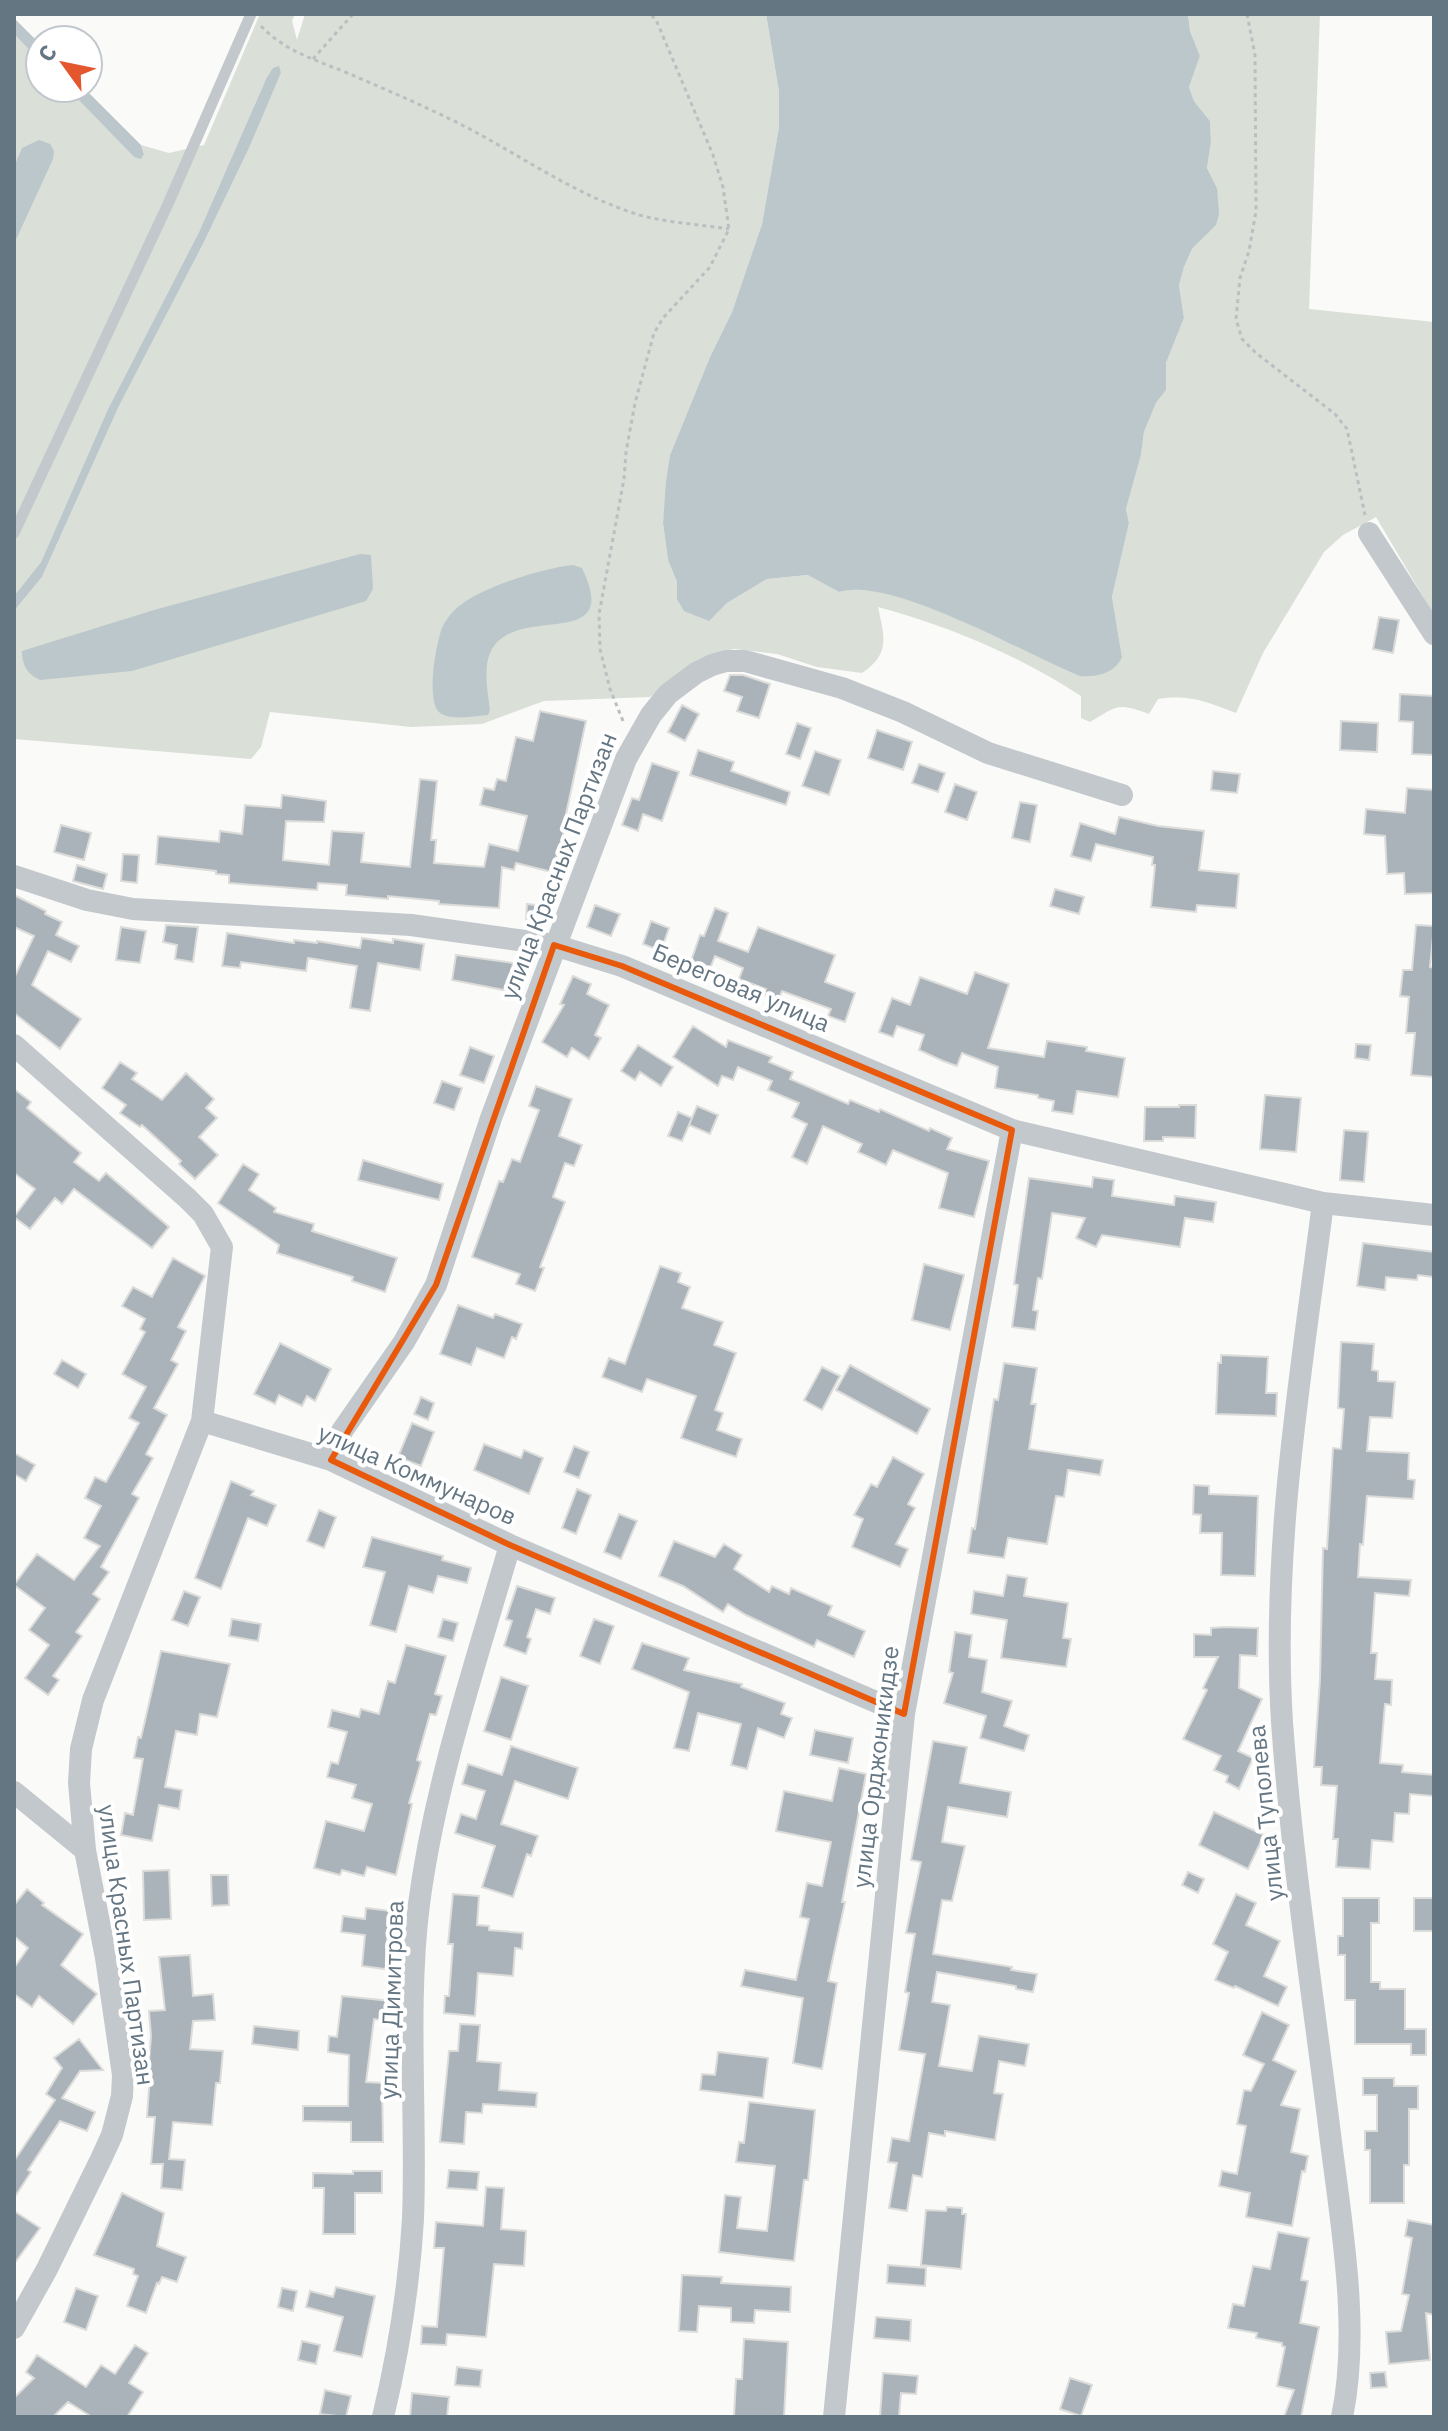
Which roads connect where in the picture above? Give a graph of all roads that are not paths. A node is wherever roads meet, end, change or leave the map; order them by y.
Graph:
1 (254, 18) edge
2 (14, 533) edge
3 (1369, 533) road end
4 (1434, 634) edge
5 (1122, 795) dead end
6 (14, 876) edge
7 (554, 945) junction
8 (14, 1045) edge
9 (1012, 1130) junction
10 (1323, 1203) junction
11 (1434, 1215) edge
12 (202, 1421) junction
13 (331, 1460) junction
14 (510, 1545) junction
15 (904, 1714) junction
16 (14, 1792) edge
17 (85, 1850) junction
18 (14, 2328) edge
19 (383, 2417) edge
20 (834, 2417) edge
21 (1342, 2417) edge

1 - 2 lane
3 - 4 street
5 - 7 street, улица Красных Партизан
6 - 7 street, Береговая улица
7 - 9 street, Береговая улица
7 - 13 street, улица Красных Партизан
8 - 12 street
9 - 10 street, Береговая улица
9 - 15 street, улица Орджоникидзе
10 - 11 street, Береговая улица
10 - 21 street, улица Туполева
12 - 13 street, улица Коммунаров
12 - 17 street, улица Красных Партизан
13 - 14 street, улица Коммунаров
14 - 15 street, улица Коммунаров
14 - 19 street, улица Димитрова
15 - 20 street, улица Орджоникидзе
16 - 17 street
17 - 18 street, улица Красных Партизан

